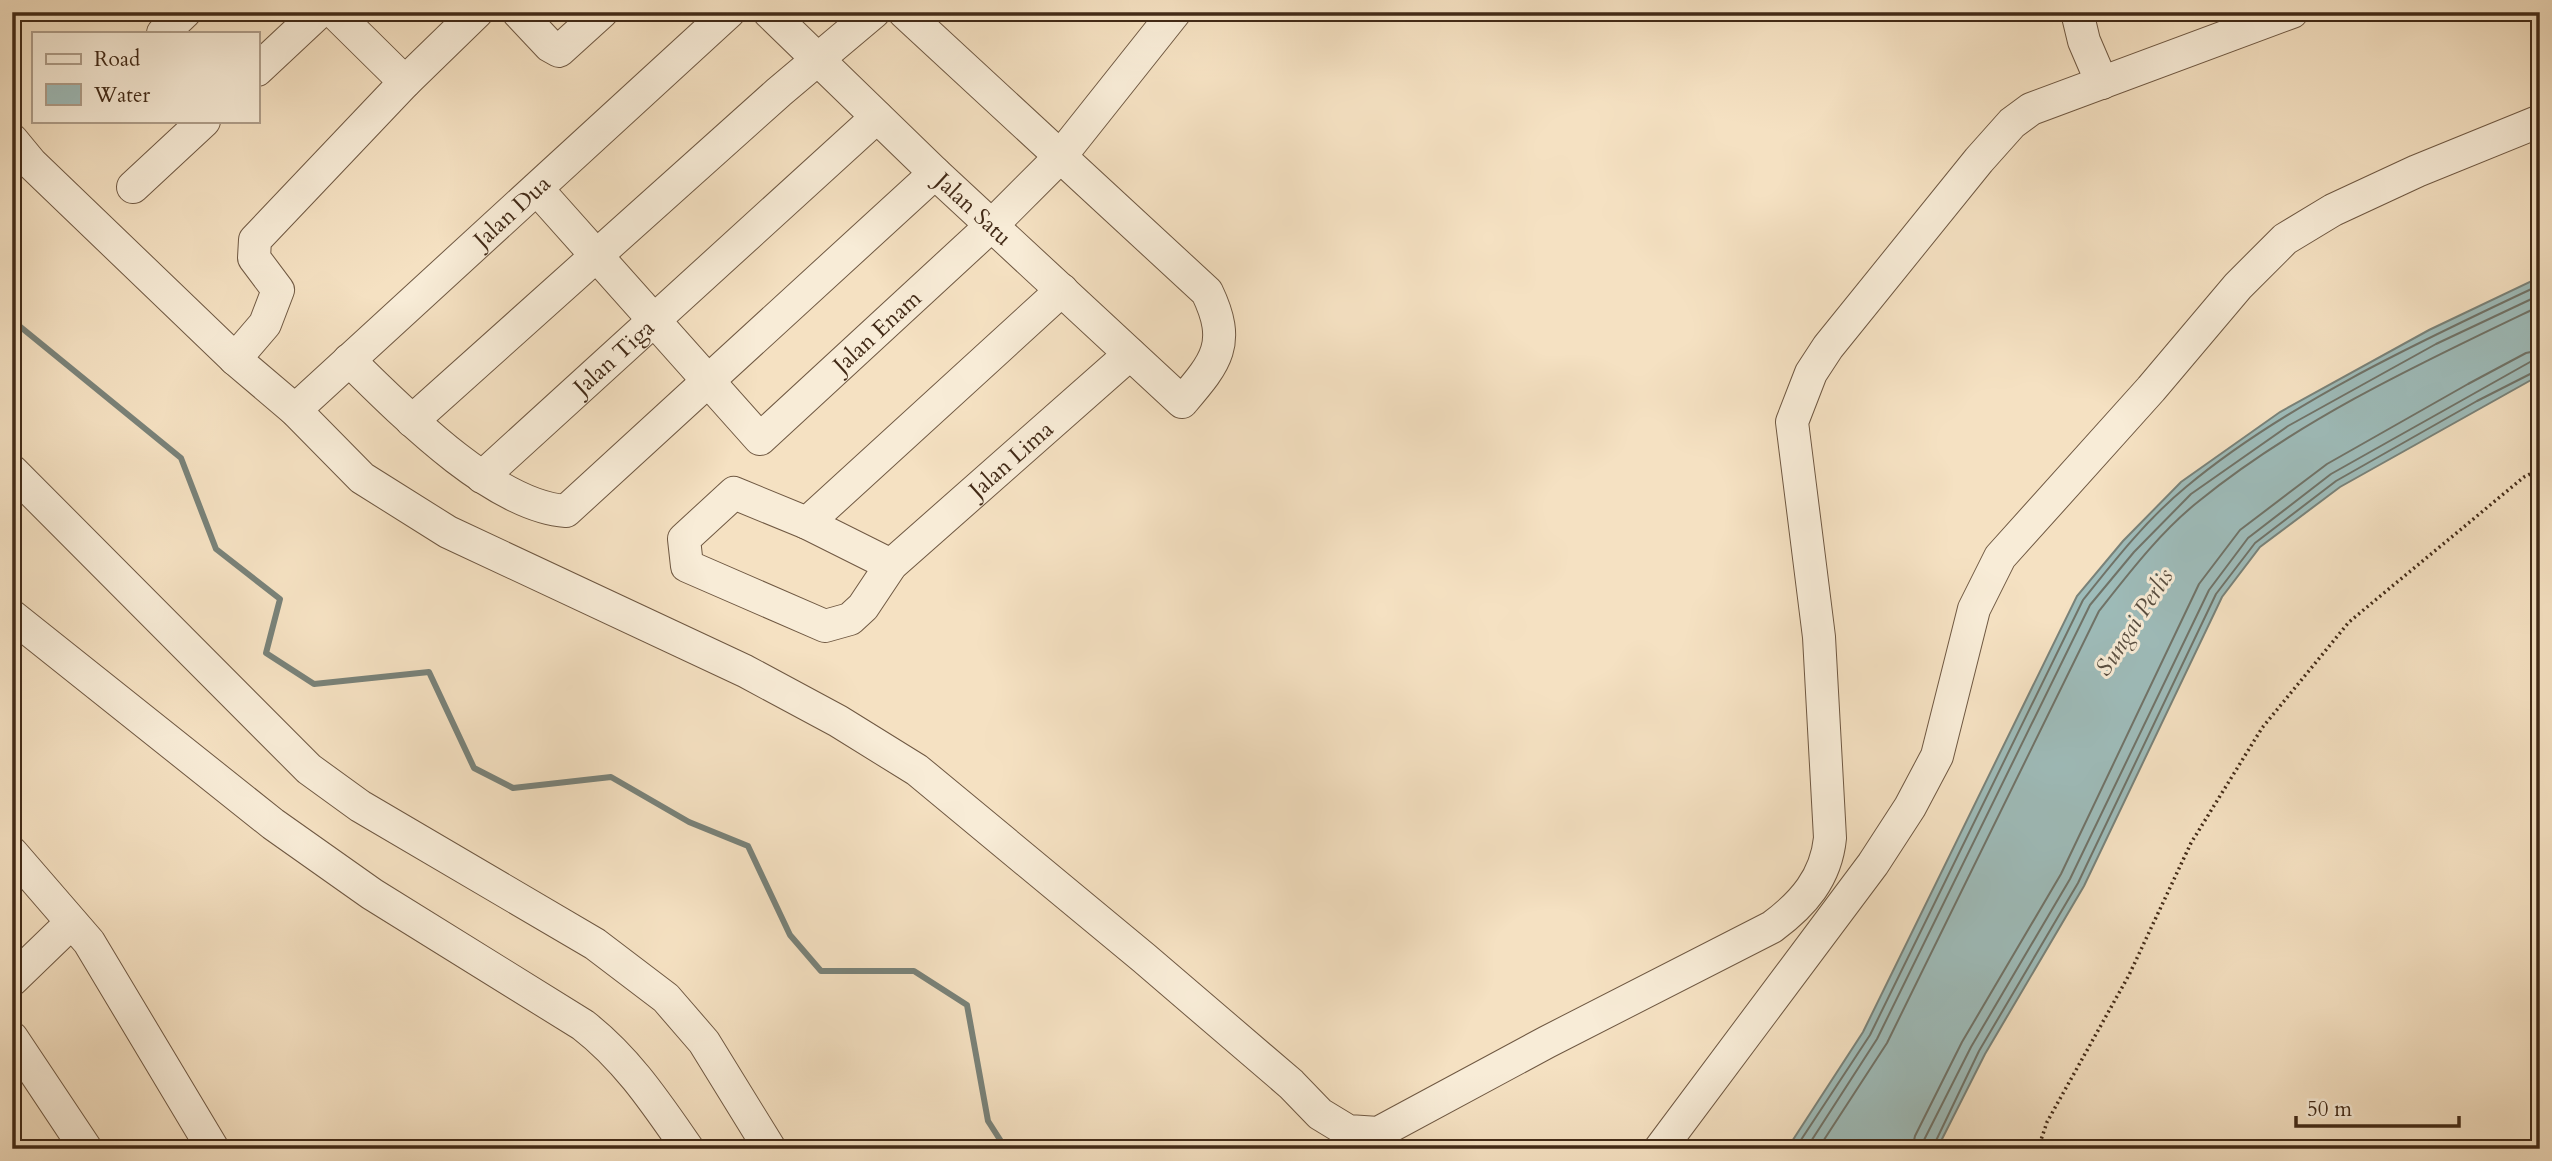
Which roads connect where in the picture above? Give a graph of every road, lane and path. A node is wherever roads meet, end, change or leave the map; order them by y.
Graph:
1 (319, 12) edge
2 (334, 12) edge
3 (477, 12) edge
4 (518, 12) edge
5 (602, 12) edge
6 (729, 12) edge
7 (769, 12) edge
8 (874, 12) edge
9 (1175, 12) edge
10 (2292, 12) edge
11 (919, 17) edge
12 (2081, 27) edge
13 (819, 60) junction
14 (259, 69) edge
15 (405, 82) junction
16 (2102, 83) junction
17 (877, 117) junction
18 (2540, 121) edge
19 (203, 122) edge
20 (12, 140) edge
21 (1059, 158) junction
22 (935, 173) junction
23 (133, 187) dead end
24 (537, 189) junction
25 (992, 225) junction
26 (597, 256) junction
27 (1062, 290) junction
28 (652, 320) junction
29 (1130, 354) junction
30 (235, 359) junction
31 (349, 360) junction
32 (707, 383) junction
33 (295, 410) junction
34 (412, 421) junction
35 (2540, 469) edge
36 (12, 471) edge
37 (482, 477) junction
38 (807, 523) junction
39 (891, 565) junction
40 (12, 616) edge
41 (12, 853) edge
42 (71, 923) junction
43 (12, 980) edge
44 (12, 1038) edge
45 (86, 1149) edge
46 (213, 1149) edge
47 (688, 1149) edge
48 (770, 1149) edge
49 (1660, 1149) edge
50 (2038, 1149) edge

1 - 14 street
2 - 15 street
3 - 15 street
4 - 5 street
6 - 24 street, Jalan Dua
7 - 13 street, Jalan Satu
8 - 13 street
9 - 21 street, Jalan Enam
10 - 16 street
11 - 21 street
12 - 16 street
13 - 17 street, Jalan Satu
13 - 26 street
15 - 30 street
16 - 33 street
17 - 22 street, Jalan Satu
17 - 28 street, Jalan Tiga
18 - 49 street
19 - 23 street
20 - 30 street
21 - 25 street, Jalan Enam
21 - 29 street, Jalan Satu
22 - 25 street, Jalan Satu
22 - 32 street
24 - 26 street
24 - 31 street, Jalan Dua
25 - 27 street, Jalan Satu
25 - 32 street, Jalan Enam
26 - 28 street
26 - 34 street
27 - 29 street, Jalan Satu
27 - 38 street
28 - 32 street
28 - 37 street, Jalan Tiga
29 - 39 street, Jalan Lima
30 - 33 street
31 - 33 street, Jalan Dua
31 - 34 street
32 - 37 street
34 - 37 street
35 - 50 path
36 - 48 street
38 - 39 street
38 - 39 street
40 - 47 street
41 - 42 street
42 - 43 street
42 - 46 street
44 - 45 street

